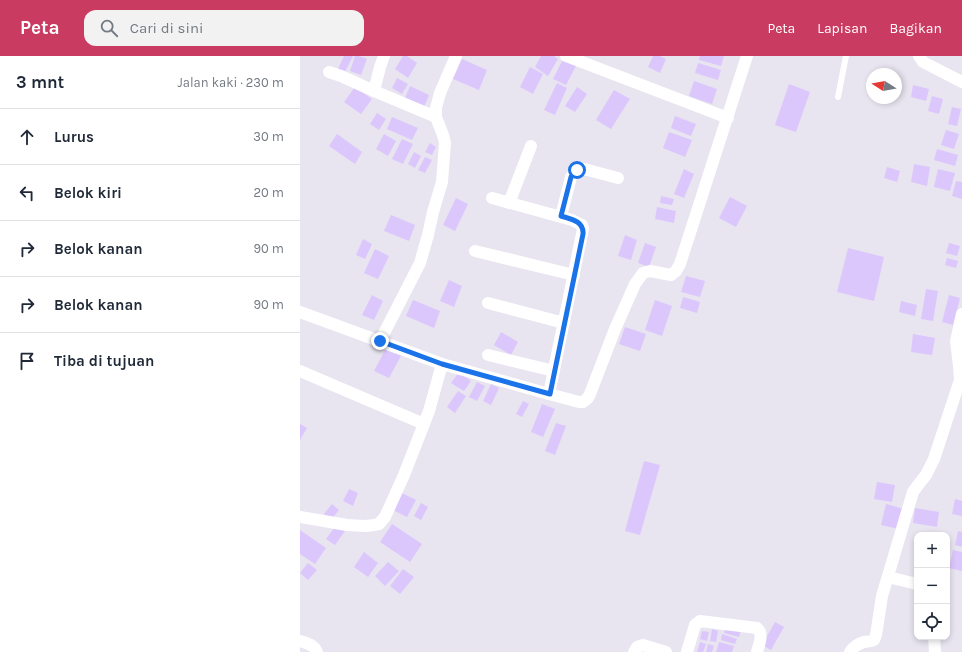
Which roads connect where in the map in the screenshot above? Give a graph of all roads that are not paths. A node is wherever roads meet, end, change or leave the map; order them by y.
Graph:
1 (384, 56) edge
2 (456, 56) edge
3 (566, 56) edge
4 (747, 56) edge
5 (846, 56) edge
6 (919, 56) edge
7 (329, 72) dead end
8 (962, 82) edge
9 (374, 91) junction
10 (838, 98) dead end
11 (436, 117) junction
12 (728, 118) junction
13 (531, 146) dead end
14 (618, 178) dead end
15 (492, 198) dead end
16 (509, 203) junction
17 (561, 216) junction
18 (475, 251) dead end
19 (574, 275) junction
20 (488, 302) dead end
21 (300, 312) edge
22 (962, 314) edge
23 (564, 324) junction
24 (380, 341) junction
25 (488, 354) dead end
26 (442, 364) junction
27 (300, 371) edge
28 (554, 372) junction
29 (550, 394) junction
30 (424, 424) junction
31 (300, 517) edge
32 (888, 577) junction
33 (914, 583) edge
34 (300, 640) edge
35 (934, 640) edge
36 (317, 652) edge
37 (634, 652) edge
38 (666, 652) edge
39 (687, 652) edge
40 (757, 652) edge
41 (850, 652) edge
42 (935, 652) edge

1 - 9 street
2 - 11 street
3 - 12 street
4 - 12 street
5 - 10 lane
6 - 8 street
7 - 9 street
9 - 11 street
11 - 24 street
12 - 29 street
13 - 16 street
14 - 17 street
15 - 16 street
16 - 17 street
17 - 19 street
18 - 19 street
19 - 23 street
20 - 23 street
21 - 24 street
22 - 32 street
23 - 28 street
24 - 26 street
25 - 28 street
26 - 29 street
26 - 30 street
27 - 30 street
28 - 29 street
30 - 31 street
32 - 33 street
32 - 41 street
34 - 36 street
35 - 42 street
37 - 38 street
39 - 40 street

